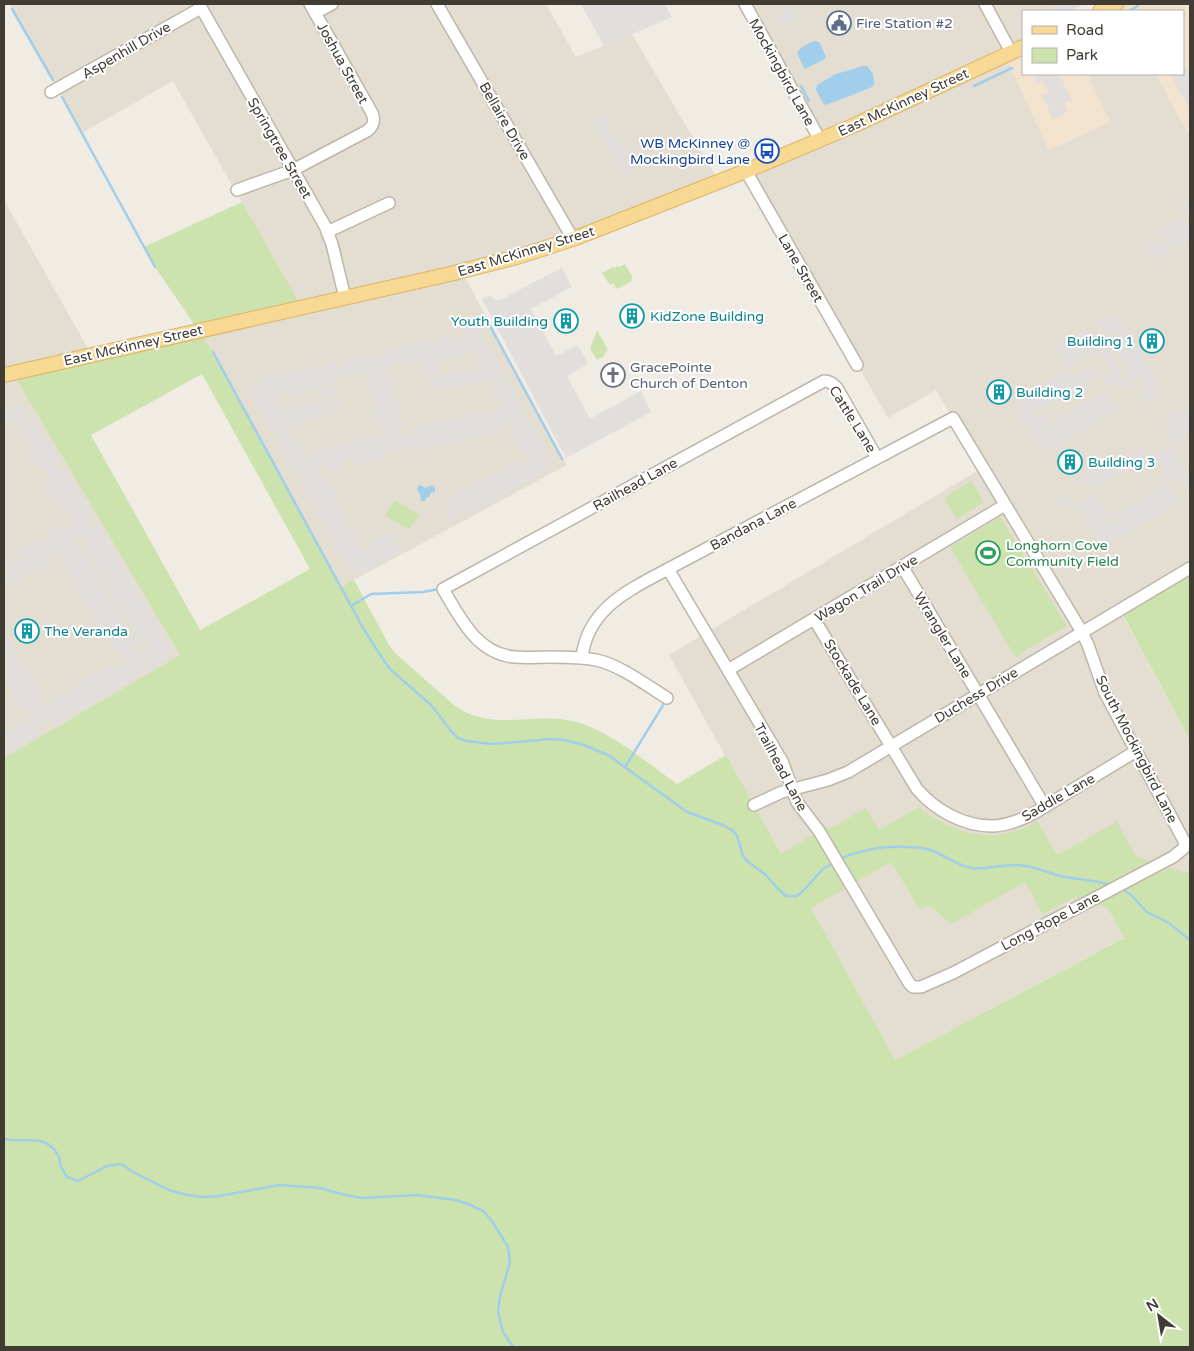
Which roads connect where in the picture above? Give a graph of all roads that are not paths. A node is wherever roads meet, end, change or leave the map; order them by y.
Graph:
1 (332, 4) edge
2 (437, 4) edge
3 (745, 4) edge
4 (985, 4) edge
5 (1116, 4) edge
6 (200, 6) edge
7 (313, 9) edge
8 (1102, 10) edge
9 (1017, 49) edge
10 (52, 92) dead end
11 (820, 140) junction
12 (293, 170) junction
13 (746, 172) junction
14 (237, 190) dead end
15 (389, 203) dead end
16 (328, 232) junction
17 (572, 239) junction
18 (345, 298) junction
19 (857, 365) dead end
20 (4, 375) edge
21 (828, 381) joint
22 (953, 418) joint
23 (878, 458) junction
24 (1005, 505) junction
25 (902, 566) junction
26 (1190, 568) edge
27 (668, 569) junction
28 (814, 619) junction
29 (1082, 632) junction
30 (582, 658) junction
31 (728, 670) junction
32 (979, 693) junction
33 (667, 698) dead end
34 (891, 746) junction
35 (1136, 751) junction
36 (792, 790) junction
37 (754, 805) dead end
38 (1045, 807) junction
39 (1184, 848) joint
40 (914, 987) joint

1 - 7 street
2 - 17 street, Bellaire Drive
3 - 11 street, Mockingbird Lane
4 - 9 street
5 - 8 main road
6 - 10 street, Aspenhill Drive
6 - 12 street, Springtree Street
7 - 12 street, Joshua Street
9 - 11 main road, East McKinney Street
11 - 13 main road, East McKinney Street
12 - 14 street
12 - 16 street, Springtree Street
13 - 17 main road, East McKinney Street
13 - 19 street, Lane Street
15 - 16 street
16 - 18 street, Springtree Street
17 - 18 main road, East McKinney Street
18 - 20 main road, East McKinney Street
21 - 23 street, Cattle Lane
21 - 30 street, Railhead Lane
22 - 23 street, Bandana Lane
22 - 24 street, South Mockingbird Lane
23 - 27 street, Bandana Lane
24 - 25 street, Wagon Trail Drive
24 - 29 street, South Mockingbird Lane
25 - 28 street, Wagon Trail Drive
25 - 32 street, Wrangler Lane
26 - 29 street, Duchess Drive
27 - 30 street, Bandana Lane
27 - 31 street, Trailhead Lane
28 - 31 street, Wagon Trail Drive
28 - 34 street, Stockade Lane
29 - 32 street, Duchess Drive
29 - 35 street, South Mockingbird Lane
30 - 33 street
31 - 36 street, Trailhead Lane
32 - 34 street, Duchess Drive
32 - 38 street, Wrangler Lane
34 - 36 street, Duchess Drive
34 - 38 street, Saddle Lane
35 - 38 street, Saddle Lane
35 - 39 street, South Mockingbird Lane
36 - 37 street, Duchess Drive
36 - 40 street, Trailhead Lane
39 - 40 street, Long Rope Lane

